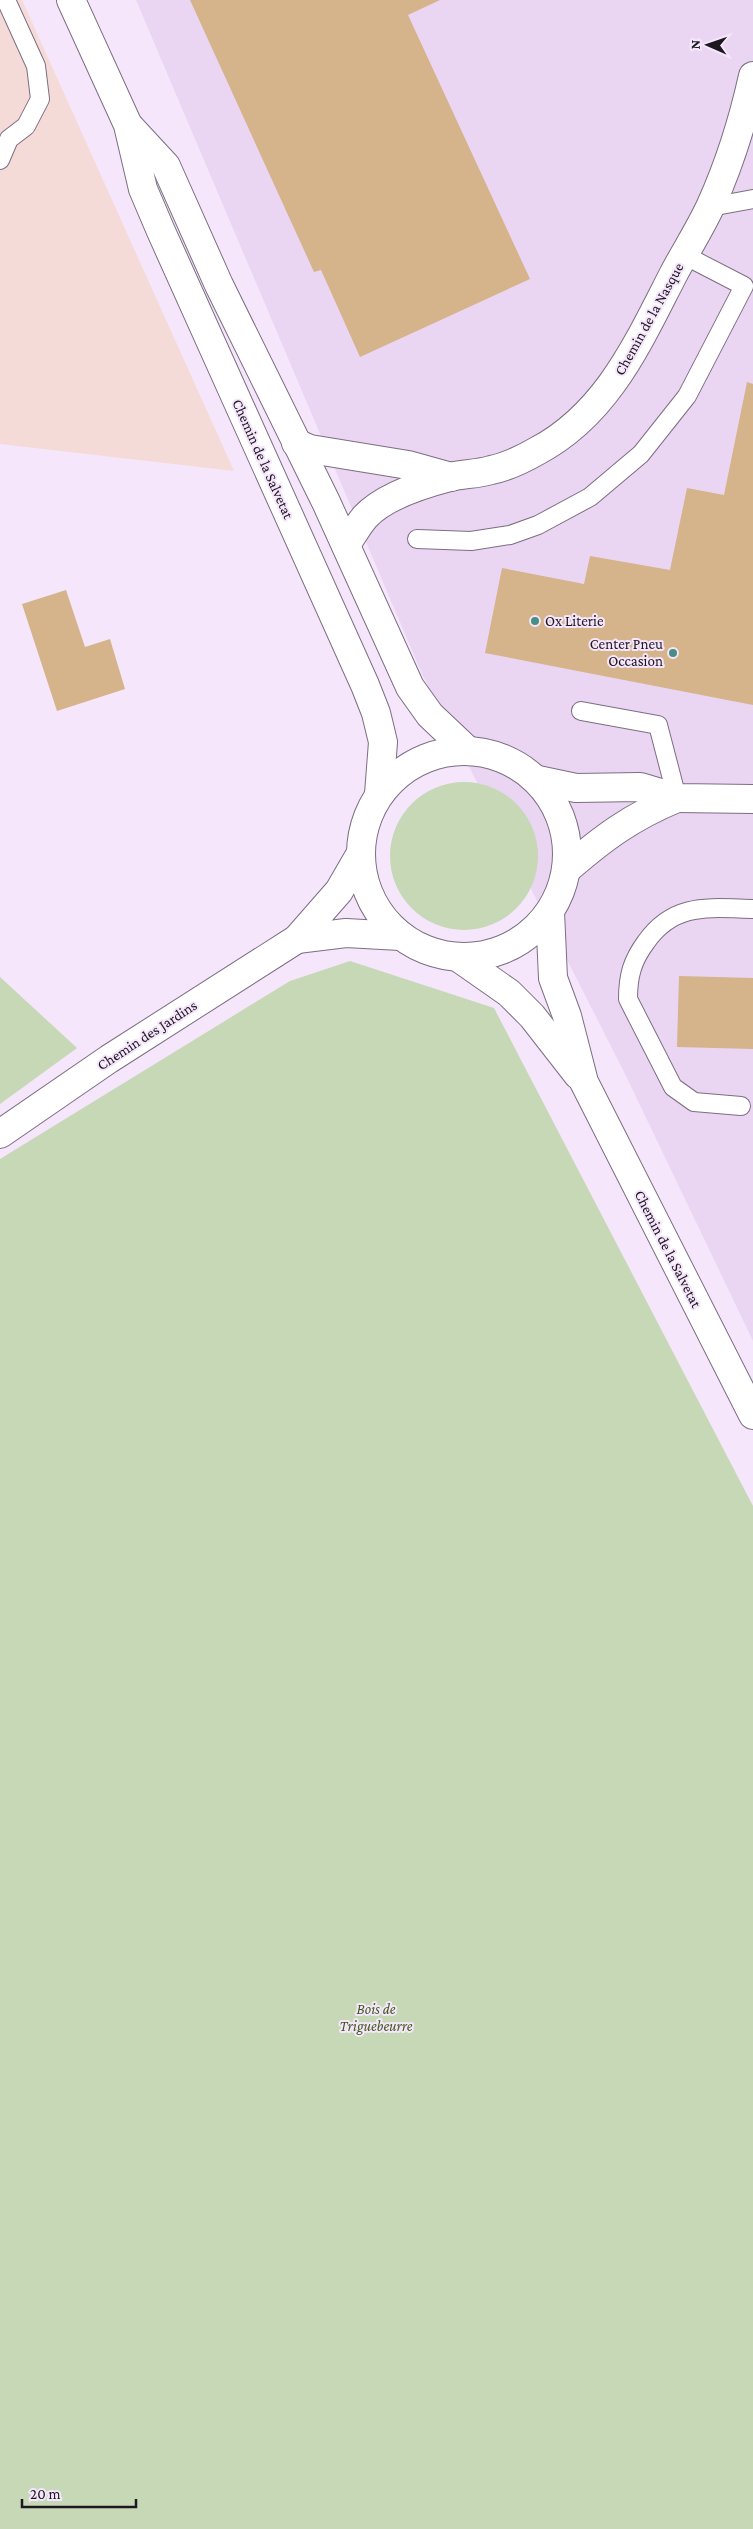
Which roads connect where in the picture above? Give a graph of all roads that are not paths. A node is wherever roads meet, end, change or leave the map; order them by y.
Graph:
1 (6, 0) edge
2 (71, 0) edge
3 (753, 76) edge
4 (128, 125) junction
5 (4, 136) edge
6 (0, 160) edge
7 (753, 199) edge
8 (710, 208) junction
9 (684, 255) junction
10 (748, 287) edge
11 (296, 443) junction
12 (451, 477) junction
13 (417, 539) dead end
14 (346, 545) junction
15 (581, 711) dead end
16 (467, 750) junction
17 (538, 780) junction
18 (379, 794) junction
19 (676, 798) junction
20 (753, 799) edge
21 (361, 853) junction
22 (566, 870) junction
23 (753, 909) edge
24 (550, 912) junction
25 (400, 936) junction
26 (297, 939) junction
27 (459, 958) junction
28 (584, 1082) junction
29 (741, 1106) dead end
30 (0, 1134) edge
31 (753, 1415) edge

1 - 5 lane
2 - 4 main road, Chemin de la Salvetat
3 - 8 main road, Chemin de la Nasque
4 - 11 main road, Chemin de la Salvetat
4 - 18 main road, Chemin de la Salvetat
5 - 6 lane
7 - 8 lane
8 - 9 main road, Chemin de la Nasque
9 - 10 lane
9 - 12 main road, Chemin de la Nasque
10 - 13 lane
11 - 12 main road, Chemin de la Nasque
11 - 14 main road, Chemin de la Salvetat
12 - 14 main road, Chemin de la Nasque
14 - 16 main road, Chemin de la Salvetat
15 - 19 lane
16 - 17 main road
16 - 18 main road
17 - 19 main road
17 - 22 main road
18 - 21 main road
19 - 20 main road
19 - 22 main road
21 - 25 main road
21 - 26 main road, Chemin des Jardins
22 - 24 main road
23 - 29 lane
24 - 27 main road
24 - 28 main road, Chemin de la Salvetat
25 - 26 main road, Chemin des Jardins
25 - 27 main road
26 - 30 main road, Chemin des Jardins
27 - 28 main road, Chemin de la Salvetat
28 - 31 main road, Chemin de la Salvetat

